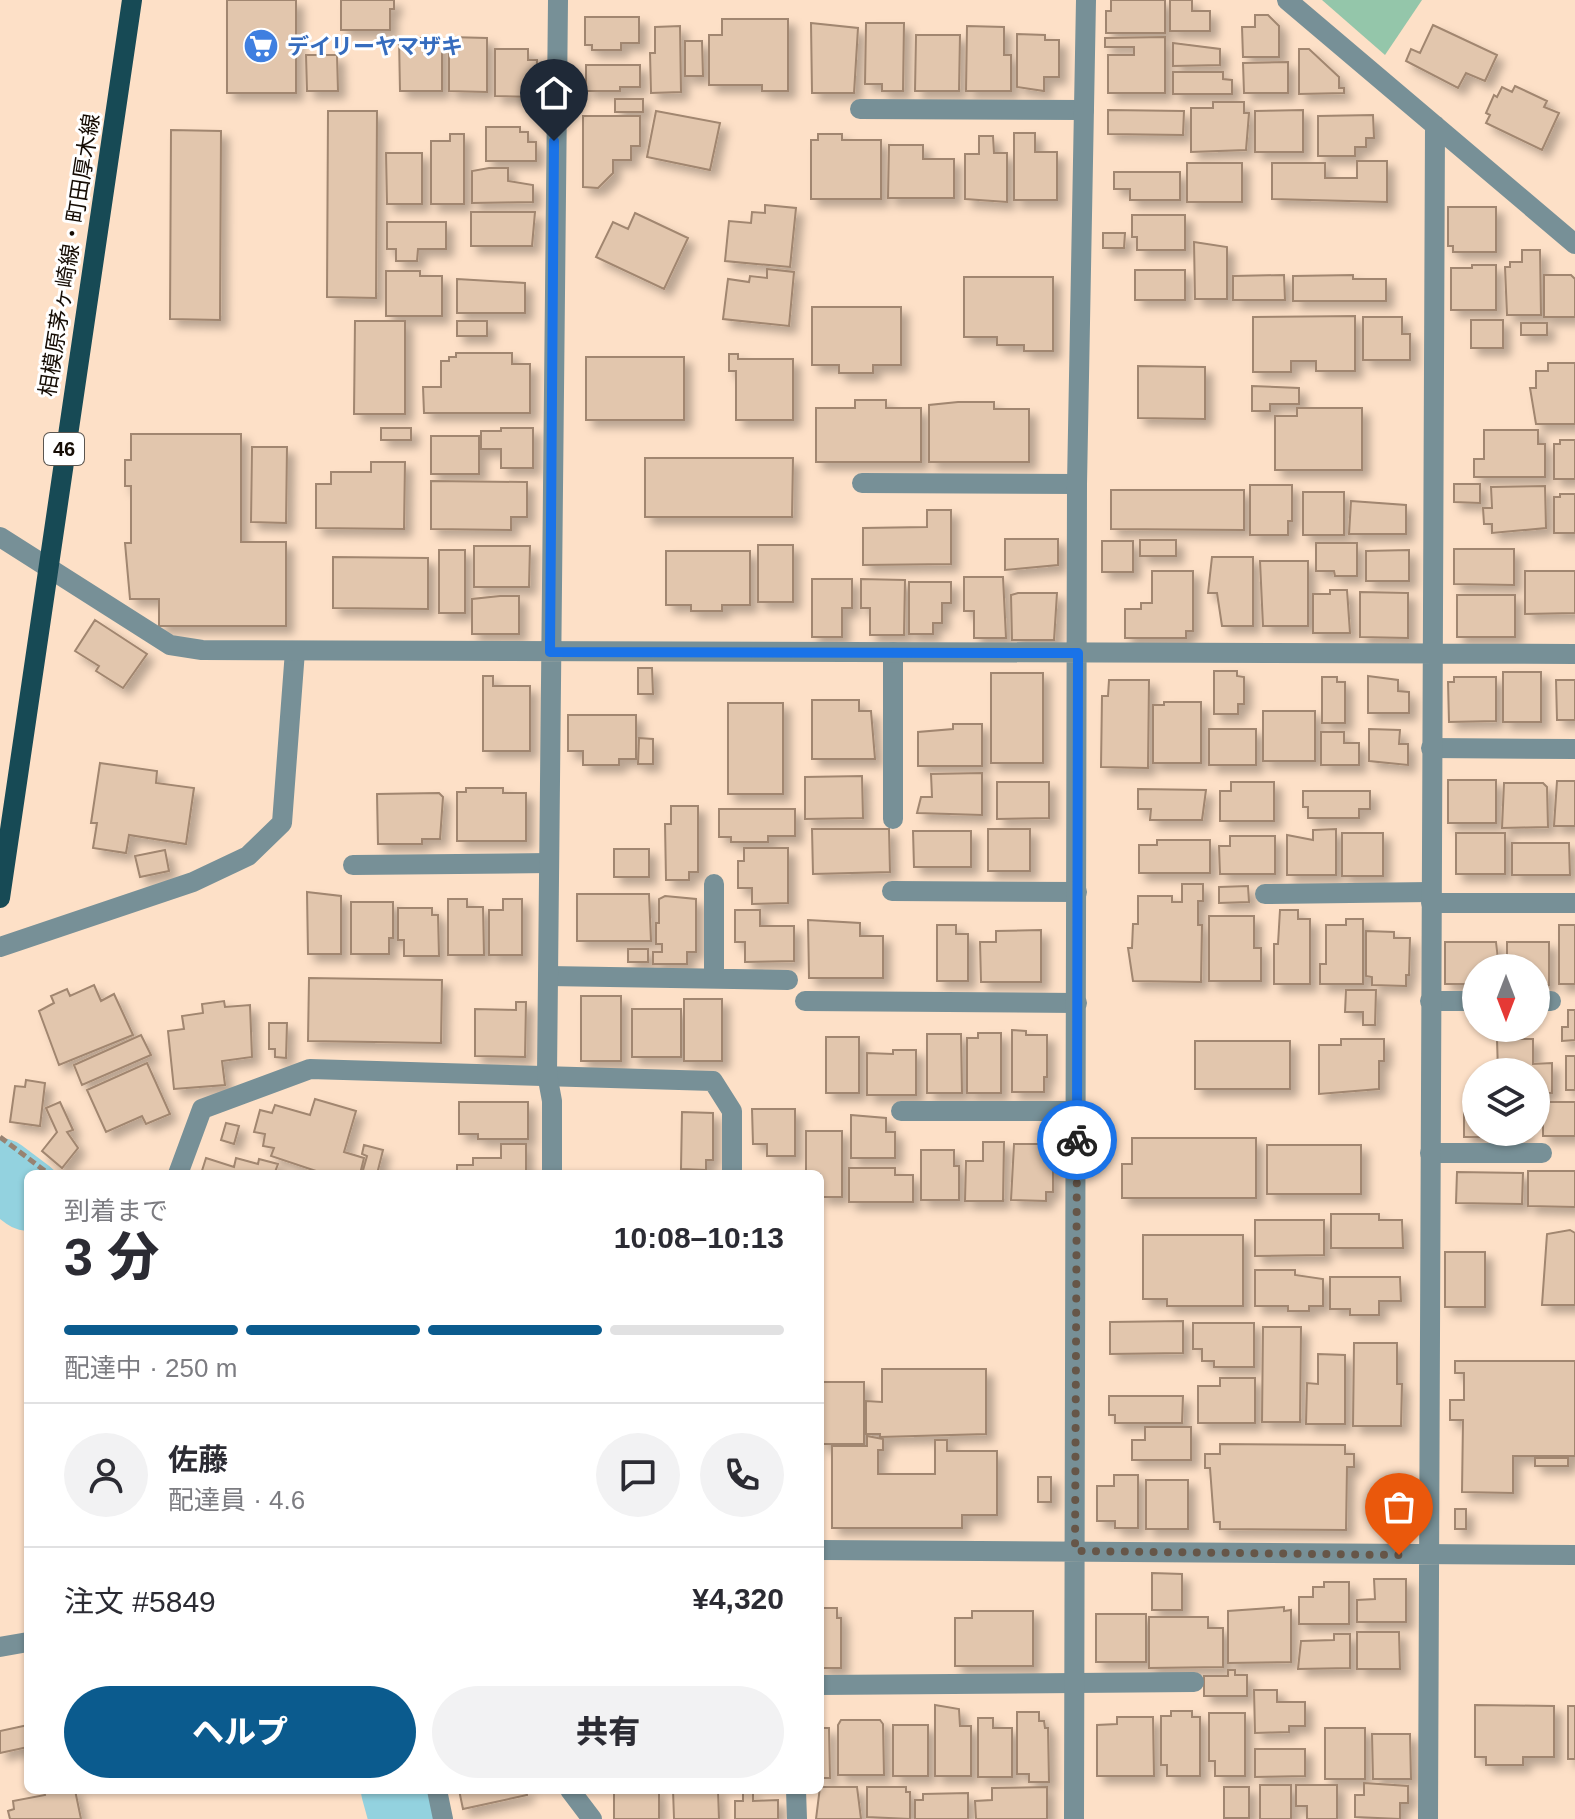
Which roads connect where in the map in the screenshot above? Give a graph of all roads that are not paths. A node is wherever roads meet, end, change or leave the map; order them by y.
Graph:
1 (132, 0) edge
2 (558, 0) edge
3 (1086, 0) edge
4 (1287, 0) edge
5 (860, 109) dead end
6 (1084, 110) junction
7 (1435, 125) junction
8 (1575, 244) edge
9 (862, 483) dead end
10 (1077, 484) junction
11 (0, 537) edge
12 (47, 569) junction
13 (295, 651) junction
14 (550, 652) junction
15 (893, 652) junction
16 (1431, 652) junction
17 (1078, 653) junction
18 (1575, 654) edge
19 (1431, 748) junction
20 (1575, 749) edge
21 (893, 819) dead end
22 (549, 863) junction
23 (353, 865) dead end
24 (714, 884) dead end
25 (892, 891) dead end
26 (1077, 892) junction
27 (1265, 894) dead end
28 (0, 898) edge
29 (1431, 898) junction
30 (1575, 903) edge
31 (0, 947) edge
32 (548, 976) junction
33 (714, 978) junction
34 (788, 980) dead end
35 (805, 1001) dead end
36 (1430, 1001) junction
37 (1462, 1001) edge
38 (1077, 1003) junction
39 (547, 1074) junction
40 (901, 1111) dead end
41 (1077, 1111) junction
42 (1430, 1153) junction
43 (1542, 1153) dead end
44 (179, 1170) edge
45 (552, 1170) edge
46 (732, 1170) edge
47 (824, 1550) edge
48 (1075, 1551) junction
49 (1429, 1555) junction
50 (1575, 1555) edge
51 (24, 1643) edge
52 (0, 1647) edge
53 (1194, 1682) dead end
54 (1073, 1684) junction
55 (824, 1685) edge
56 (438, 1794) edge
57 (573, 1794) edge
58 (796, 1794) edge
59 (443, 1819) edge
60 (592, 1819) edge
61 (797, 1819) edge
62 (1074, 1819) edge
63 (1428, 1819) edge

1 - 12 main road, 相模原茅ヶ崎線・町田厚木線 / 46
2 - 14 street
3 - 6 street
4 - 7 street
5 - 6 street
6 - 10 street
7 - 8 street
7 - 16 street
9 - 10 street
10 - 17 street
11 - 12 street
12 - 13 street
12 - 28 main road, 相模原茅ヶ崎線・町田厚木線 / 46
13 - 14 street
13 - 31 street
14 - 15 street
14 - 22 street
15 - 17 street
15 - 21 street
16 - 17 street
16 - 18 street
16 - 19 street
17 - 26 street
19 - 20 street
19 - 29 street
22 - 23 street
22 - 32 street
24 - 33 street
25 - 26 street
26 - 38 street
27 - 29 street
29 - 30 street
29 - 36 street
32 - 33 street
32 - 39 street
33 - 34 street
35 - 38 street
36 - 37 street
36 - 42 street
38 - 41 street
39 - 44 street
39 - 45 street
39 - 46 street
40 - 41 street
41 - 48 street
42 - 43 street
42 - 49 street
47 - 48 street
48 - 49 street
48 - 54 street
49 - 50 street
49 - 63 street
51 - 52 street
53 - 54 street
54 - 55 street
54 - 62 street
56 - 59 street
57 - 60 street
58 - 61 street

